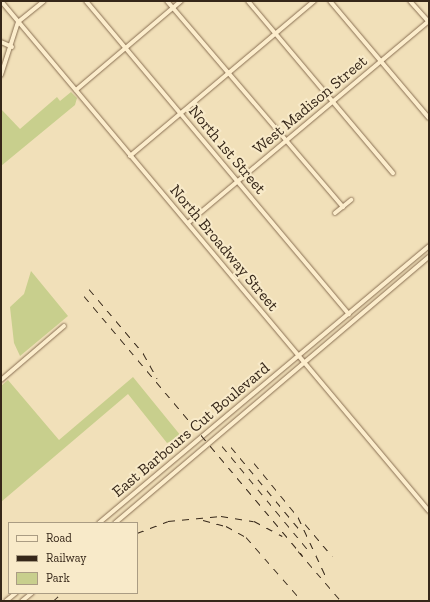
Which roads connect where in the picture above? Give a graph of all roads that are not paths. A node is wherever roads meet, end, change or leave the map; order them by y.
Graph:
1 (1, 1) edge
2 (44, 1) edge
3 (86, 1) edge
4 (167, 1) edge
5 (180, 1) edge
6 (248, 1) edge
7 (314, 1) edge
8 (330, 1) edge
9 (410, 1) edge
10 (173, 8) junction
11 (429, 21) edge
12 (18, 22) junction
13 (276, 34) junction
14 (1, 42) edge
15 (12, 47) junction
16 (126, 48) junction
17 (381, 62) junction
18 (228, 74) junction
19 (1, 75) edge
20 (76, 90) junction
21 (333, 102) junction
22 (180, 114) junction
23 (429, 118) edge
24 (286, 141) junction
25 (130, 156) junction
26 (392, 173) dead end
27 (238, 182) junction
28 (351, 200) dead end
29 (343, 207) junction
30 (335, 213) dead end
31 (188, 223) junction
32 (429, 246) edge
33 (429, 257) edge
34 (412, 260) junction
35 (418, 267) junction
36 (349, 314) junction
37 (64, 326) dead end
38 (299, 355) junction
39 (305, 363) junction
40 (1, 380) edge
41 (218, 423) junction
42 (224, 431) junction
43 (141, 488) junction
44 (148, 495) junction
45 (429, 511) edge
46 (100, 522) edge
47 (116, 522) edge
48 (15, 594) edge
49 (31, 594) edge
50 (6, 601) edge
51 (22, 601) edge

1 - 12 street, North Broadway Street
2 - 12 street
3 - 16 street, North 1st Street
4 - 10 street
5 - 10 street
6 - 13 street
7 - 13 street
8 - 17 street
9 - 11 street
10 - 16 street
10 - 18 street
11 - 17 street, West Madison Street
12 - 15 street
12 - 20 street, North Broadway Street
13 - 18 street
13 - 21 street
14 - 15 street
15 - 19 street
16 - 20 street
16 - 22 street, North 1st Street
17 - 21 street, West Madison Street
17 - 23 street
18 - 22 street
18 - 24 street
20 - 25 street, North Broadway Street
21 - 24 street, West Madison Street
21 - 26 street
22 - 25 street
22 - 27 street, North 1st Street
24 - 27 street, West Madison Street
24 - 29 street
25 - 31 street, North Broadway Street
27 - 31 street, West Madison Street
27 - 36 street, North 1st Street
28 - 29 street
29 - 30 street
31 - 38 street, North Broadway Street
32 - 34 street, East Barbours Cut Boulevard
33 - 35 street, East Barbours Cut Boulevard
34 - 35 street
34 - 36 street, East Barbours Cut Boulevard
35 - 39 street, East Barbours Cut Boulevard
36 - 38 street, East Barbours Cut Boulevard
37 - 40 street
38 - 39 street, North Broadway Street
38 - 41 street, East Barbours Cut Boulevard
39 - 42 street, East Barbours Cut Boulevard
39 - 45 street, North Broadway Street
41 - 42 street
41 - 43 street, East Barbours Cut Boulevard
42 - 44 street, East Barbours Cut Boulevard
43 - 44 street
43 - 46 street, East Barbours Cut Boulevard
44 - 47 street, East Barbours Cut Boulevard
48 - 50 street
49 - 51 street

